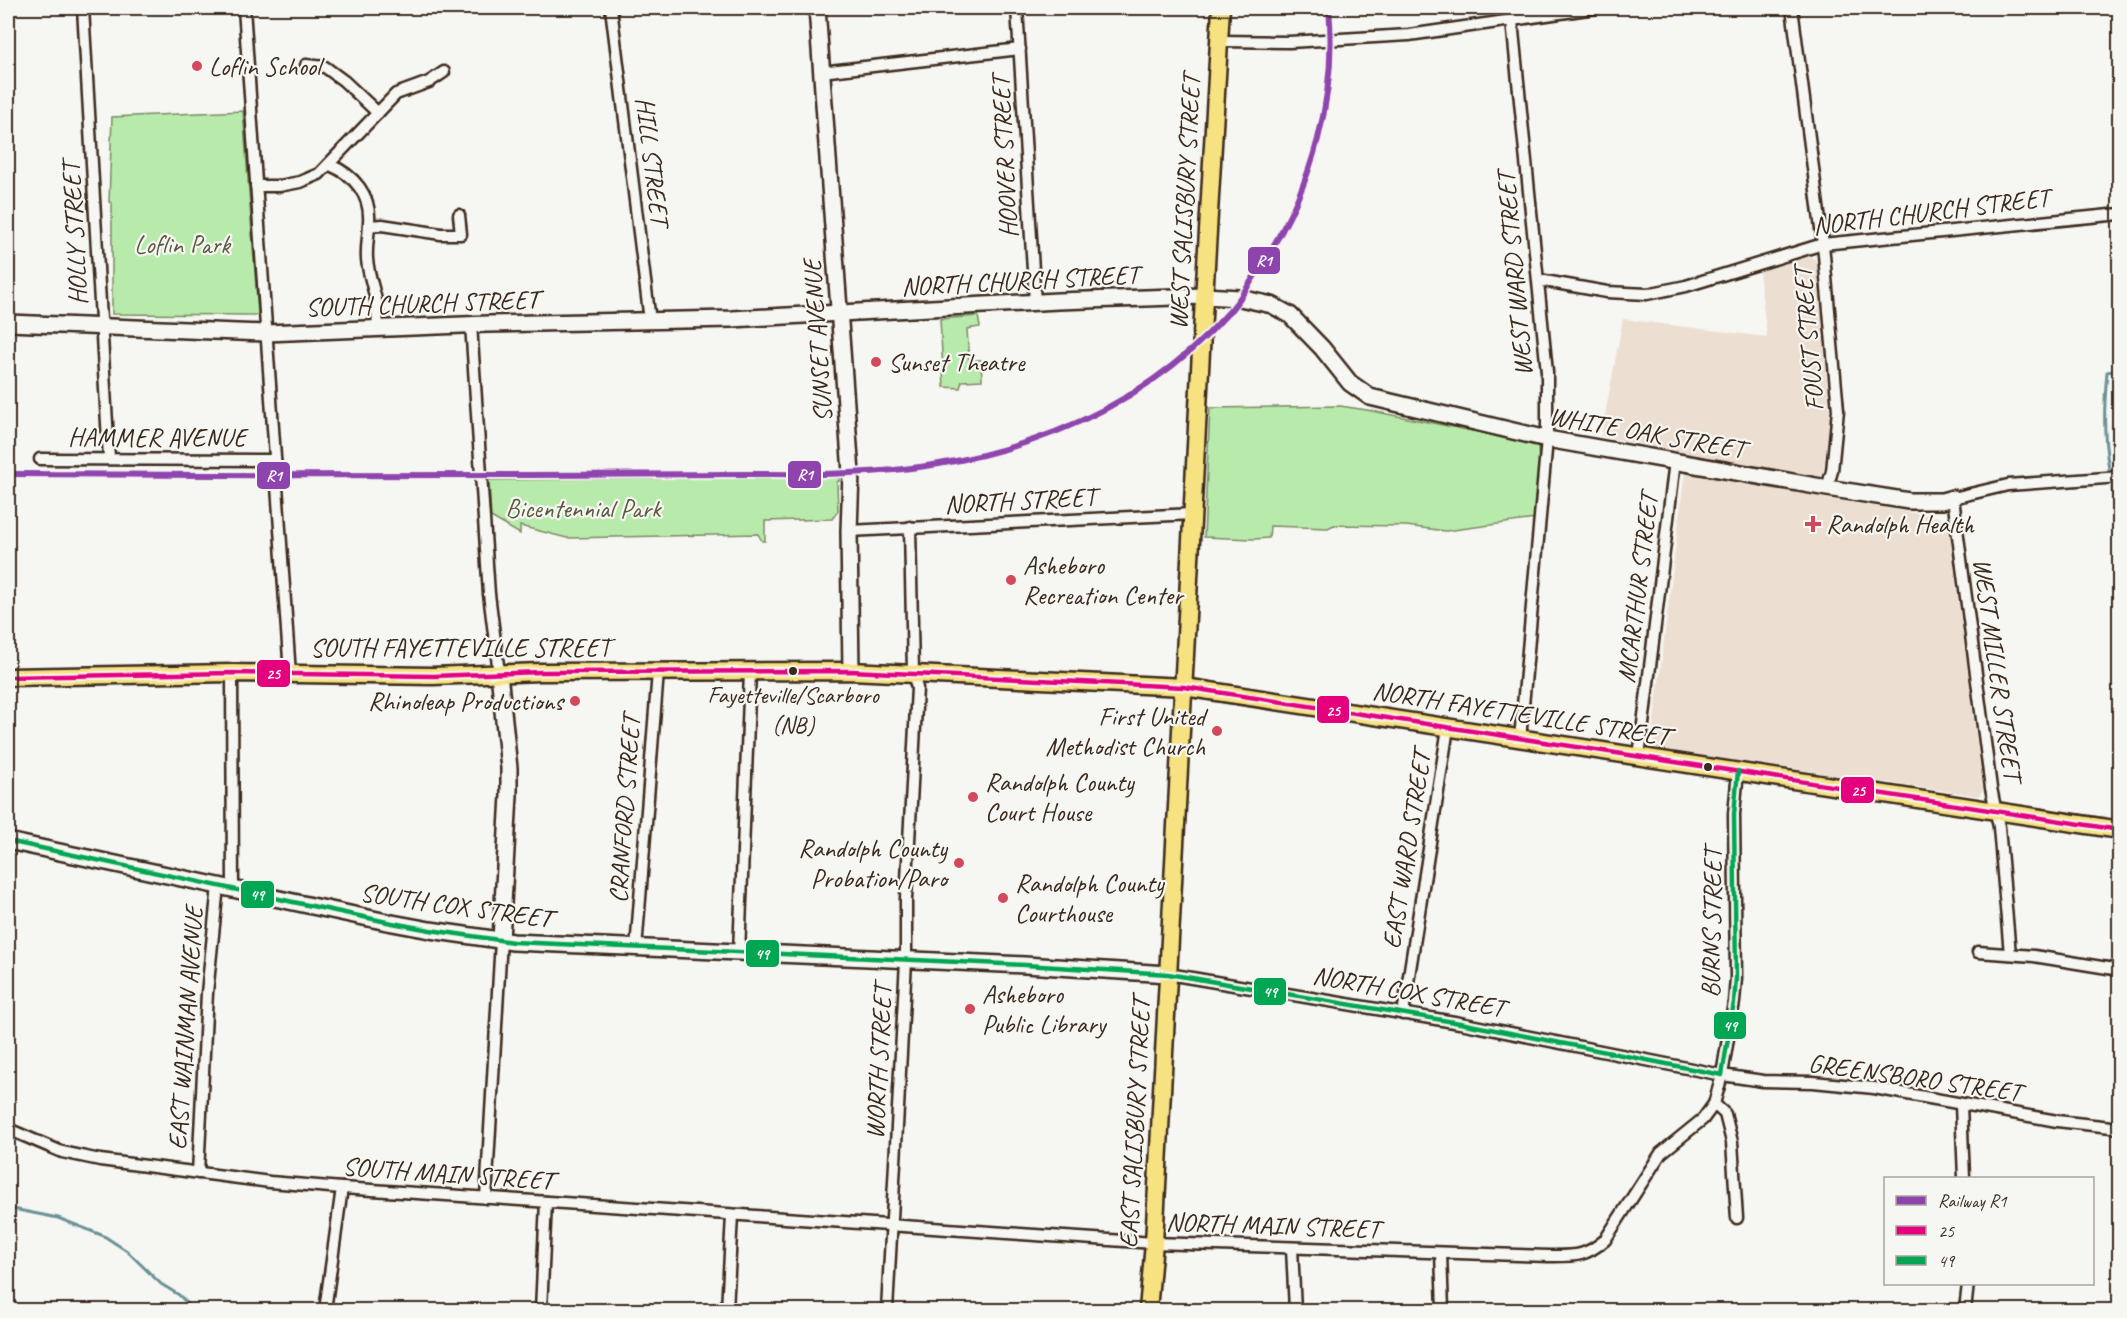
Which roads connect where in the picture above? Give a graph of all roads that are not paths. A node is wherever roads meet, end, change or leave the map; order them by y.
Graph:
1 (83, 8) edge
2 (244, 8) edge
3 (611, 8) edge
4 (817, 8) edge
5 (1017, 8) edge
6 (1221, 8) edge
7 (1595, 8) edge
8 (1792, 8) edge
9 (1512, 21) junction
10 (1219, 41) junction
11 (1020, 49) junction
12 (306, 66) dead end
13 (444, 72) dead end
14 (821, 72) junction
15 (378, 113) junction
16 (330, 165) junction
17 (256, 186) junction
18 (2120, 214) edge
19 (459, 215) dead end
20 (369, 226) junction
21 (1823, 244) junction
22 (1539, 280) junction
23 (1204, 296) junction
24 (1035, 303) junction
25 (838, 313) junction
26 (650, 321) junction
27 (8, 323) edge
28 (471, 324) junction
29 (102, 326) junction
30 (378, 328) junction
31 (266, 333) junction
32 (1547, 439) junction
33 (109, 458) junction
34 (40, 459) dead end
35 (275, 460) junction
36 (1675, 461) junction
37 (2120, 477) edge
38 (1827, 488) junction
39 (1953, 498) junction
40 (1193, 514) junction
41 (910, 527) junction
42 (849, 531) junction
43 (851, 671) junction
44 (658, 672) junction
45 (750, 672) junction
46 (232, 673) junction
47 (499, 673) junction
48 (913, 673) junction
49 (290, 674) junction
50 (8, 677) edge
51 (1184, 687) junction
52 (1448, 728) junction
53 (1520, 739) junction
54 (1639, 757) junction
55 (1738, 771) junction
56 (1996, 810) junction
57 (2120, 830) edge
58 (8, 841) edge
59 (218, 886) junction
60 (233, 890) junction
61 (501, 940) junction
62 (636, 948) junction
63 (1978, 952) dead end
64 (739, 953) junction
65 (2010, 954) junction
66 (906, 961) junction
67 (2120, 970) edge
68 (1168, 974) junction
69 (1403, 1014) junction
70 (1722, 1075) junction
71 (1714, 1104) junction
72 (1961, 1105) junction
73 (2120, 1128) edge
74 (8, 1129) edge
75 (198, 1173) junction
76 (1964, 1177) edge
77 (342, 1188) junction
78 (486, 1198) junction
79 (546, 1202) junction
80 (732, 1215) junction
81 (1737, 1218) dead end
82 (891, 1226) junction
83 (1154, 1243) junction
84 (1292, 1248) junction
85 (1441, 1253) junction
86 (1968, 1285) edge
87 (325, 1311) edge
88 (542, 1311) edge
89 (727, 1311) edge
90 (887, 1311) edge
91 (1148, 1311) edge
92 (1295, 1311) edge
93 (1443, 1311) edge
94 (1965, 1311) edge

1 - 29 street, HOLLY STREET
2 - 17 street
3 - 26 street, HILL STREET
4 - 14 street, SUNSET AVENUE
5 - 11 street, HOOVER STREET
6 - 10 main road, WEST SALISBURY STREET
7 - 9 street
8 - 21 street, FOUST STREET
9 - 10 street
9 - 22 street, WEST WARD STREET
10 - 23 main road, WEST SALISBURY STREET
11 - 14 street
11 - 24 street, HOOVER STREET
12 - 15 street
13 - 15 street
14 - 25 street, SUNSET AVENUE
15 - 16 street
16 - 17 street
16 - 20 street
17 - 31 street
18 - 21 street, NORTH CHURCH STREET
19 - 20 street
20 - 30 street
21 - 22 street, NORTH CHURCH STREET
21 - 38 street, FOUST STREET
22 - 32 street, WEST WARD STREET
23 - 24 street, NORTH CHURCH STREET
23 - 32 street, WHITE OAK STREET
23 - 40 main road, WEST SALISBURY STREET
24 - 25 street, NORTH CHURCH STREET
25 - 26 street, SOUTH CHURCH STREET
25 - 42 street, SUNSET AVENUE
26 - 28 street, SOUTH CHURCH STREET
27 - 29 street, SOUTH CHURCH STREET
28 - 30 street, SOUTH CHURCH STREET
28 - 47 street
29 - 31 street, SOUTH CHURCH STREET
29 - 33 street, HOLLY STREET
30 - 31 street, SOUTH CHURCH STREET
31 - 35 street
32 - 36 street, WHITE OAK STREET
32 - 53 street, WEST WARD STREET
33 - 34 street, HAMMER AVENUE
33 - 35 street, HAMMER AVENUE
35 - 49 street
36 - 38 street, WHITE OAK STREET
36 - 54 street, MCARTHUR STREET
37 - 39 street, WHITE OAK STREET
38 - 39 street, WHITE OAK STREET
39 - 56 street, WEST MILLER STREET
40 - 41 street, NORTH STREET
40 - 51 main road, WEST SALISBURY STREET
41 - 42 street, NORTH STREET
41 - 48 street, WORTH STREET
42 - 43 street, SUNSET AVENUE
43 - 45 main road, SOUTH FAYETTEVILLE STREET
43 - 48 main road, SOUTH FAYETTEVILLE STREET
44 - 45 main road, SOUTH FAYETTEVILLE STREET
44 - 47 main road, SOUTH FAYETTEVILLE STREET
44 - 62 street, CRANFORD STREET
45 - 64 street
46 - 49 main road, SOUTH FAYETTEVILLE STREET
46 - 50 main road, SOUTH FAYETTEVILLE STREET
46 - 60 street, EAST WAINMAN AVENUE
47 - 49 main road, SOUTH FAYETTEVILLE STREET
47 - 61 street
48 - 51 main road, NORTH FAYETTEVILLE STREET
48 - 66 street, WORTH STREET
51 - 52 main road, NORTH FAYETTEVILLE STREET
51 - 68 main road, EAST SALISBURY STREET
52 - 53 main road, NORTH FAYETTEVILLE STREET
52 - 69 street, EAST WARD STREET
53 - 54 main road, NORTH FAYETTEVILLE STREET
54 - 55 main road, NORTH FAYETTEVILLE STREET
55 - 56 main road, NORTH FAYETTEVILLE STREET
55 - 70 street, BURNS STREET
56 - 57 main road, NORTH FAYETTEVILLE STREET
56 - 65 street, WEST MILLER STREET
58 - 59 street, SOUTH COX STREET
59 - 60 street, SOUTH COX STREET
59 - 75 street, EAST WAINMAN AVENUE
60 - 61 street, SOUTH COX STREET
61 - 62 street, SOUTH COX STREET
61 - 78 street
62 - 64 street, SOUTH COX STREET
63 - 65 street
64 - 66 street, SOUTH COX STREET
65 - 67 street
66 - 68 street, NORTH COX STREET
66 - 82 street, WORTH STREET
68 - 69 street, NORTH COX STREET
68 - 83 main road, EAST SALISBURY STREET
69 - 70 street, NORTH COX STREET
70 - 71 street
70 - 72 street, GREENSBORO STREET
71 - 81 street
71 - 85 street, NORTH MAIN STREET
72 - 73 street, GREENSBORO STREET
72 - 76 street
74 - 75 street, SOUTH MAIN STREET
75 - 77 street, SOUTH MAIN STREET
77 - 78 street, SOUTH MAIN STREET
77 - 87 street
78 - 79 street, SOUTH MAIN STREET
79 - 80 street, SOUTH MAIN STREET
79 - 88 street
80 - 82 street, SOUTH MAIN STREET
80 - 89 street
82 - 83 street, NORTH MAIN STREET
82 - 90 street, WORTH STREET
83 - 84 street, NORTH MAIN STREET
83 - 91 main road, EAST SALISBURY STREET
84 - 85 street, NORTH MAIN STREET
84 - 92 street
85 - 93 street
86 - 94 street

